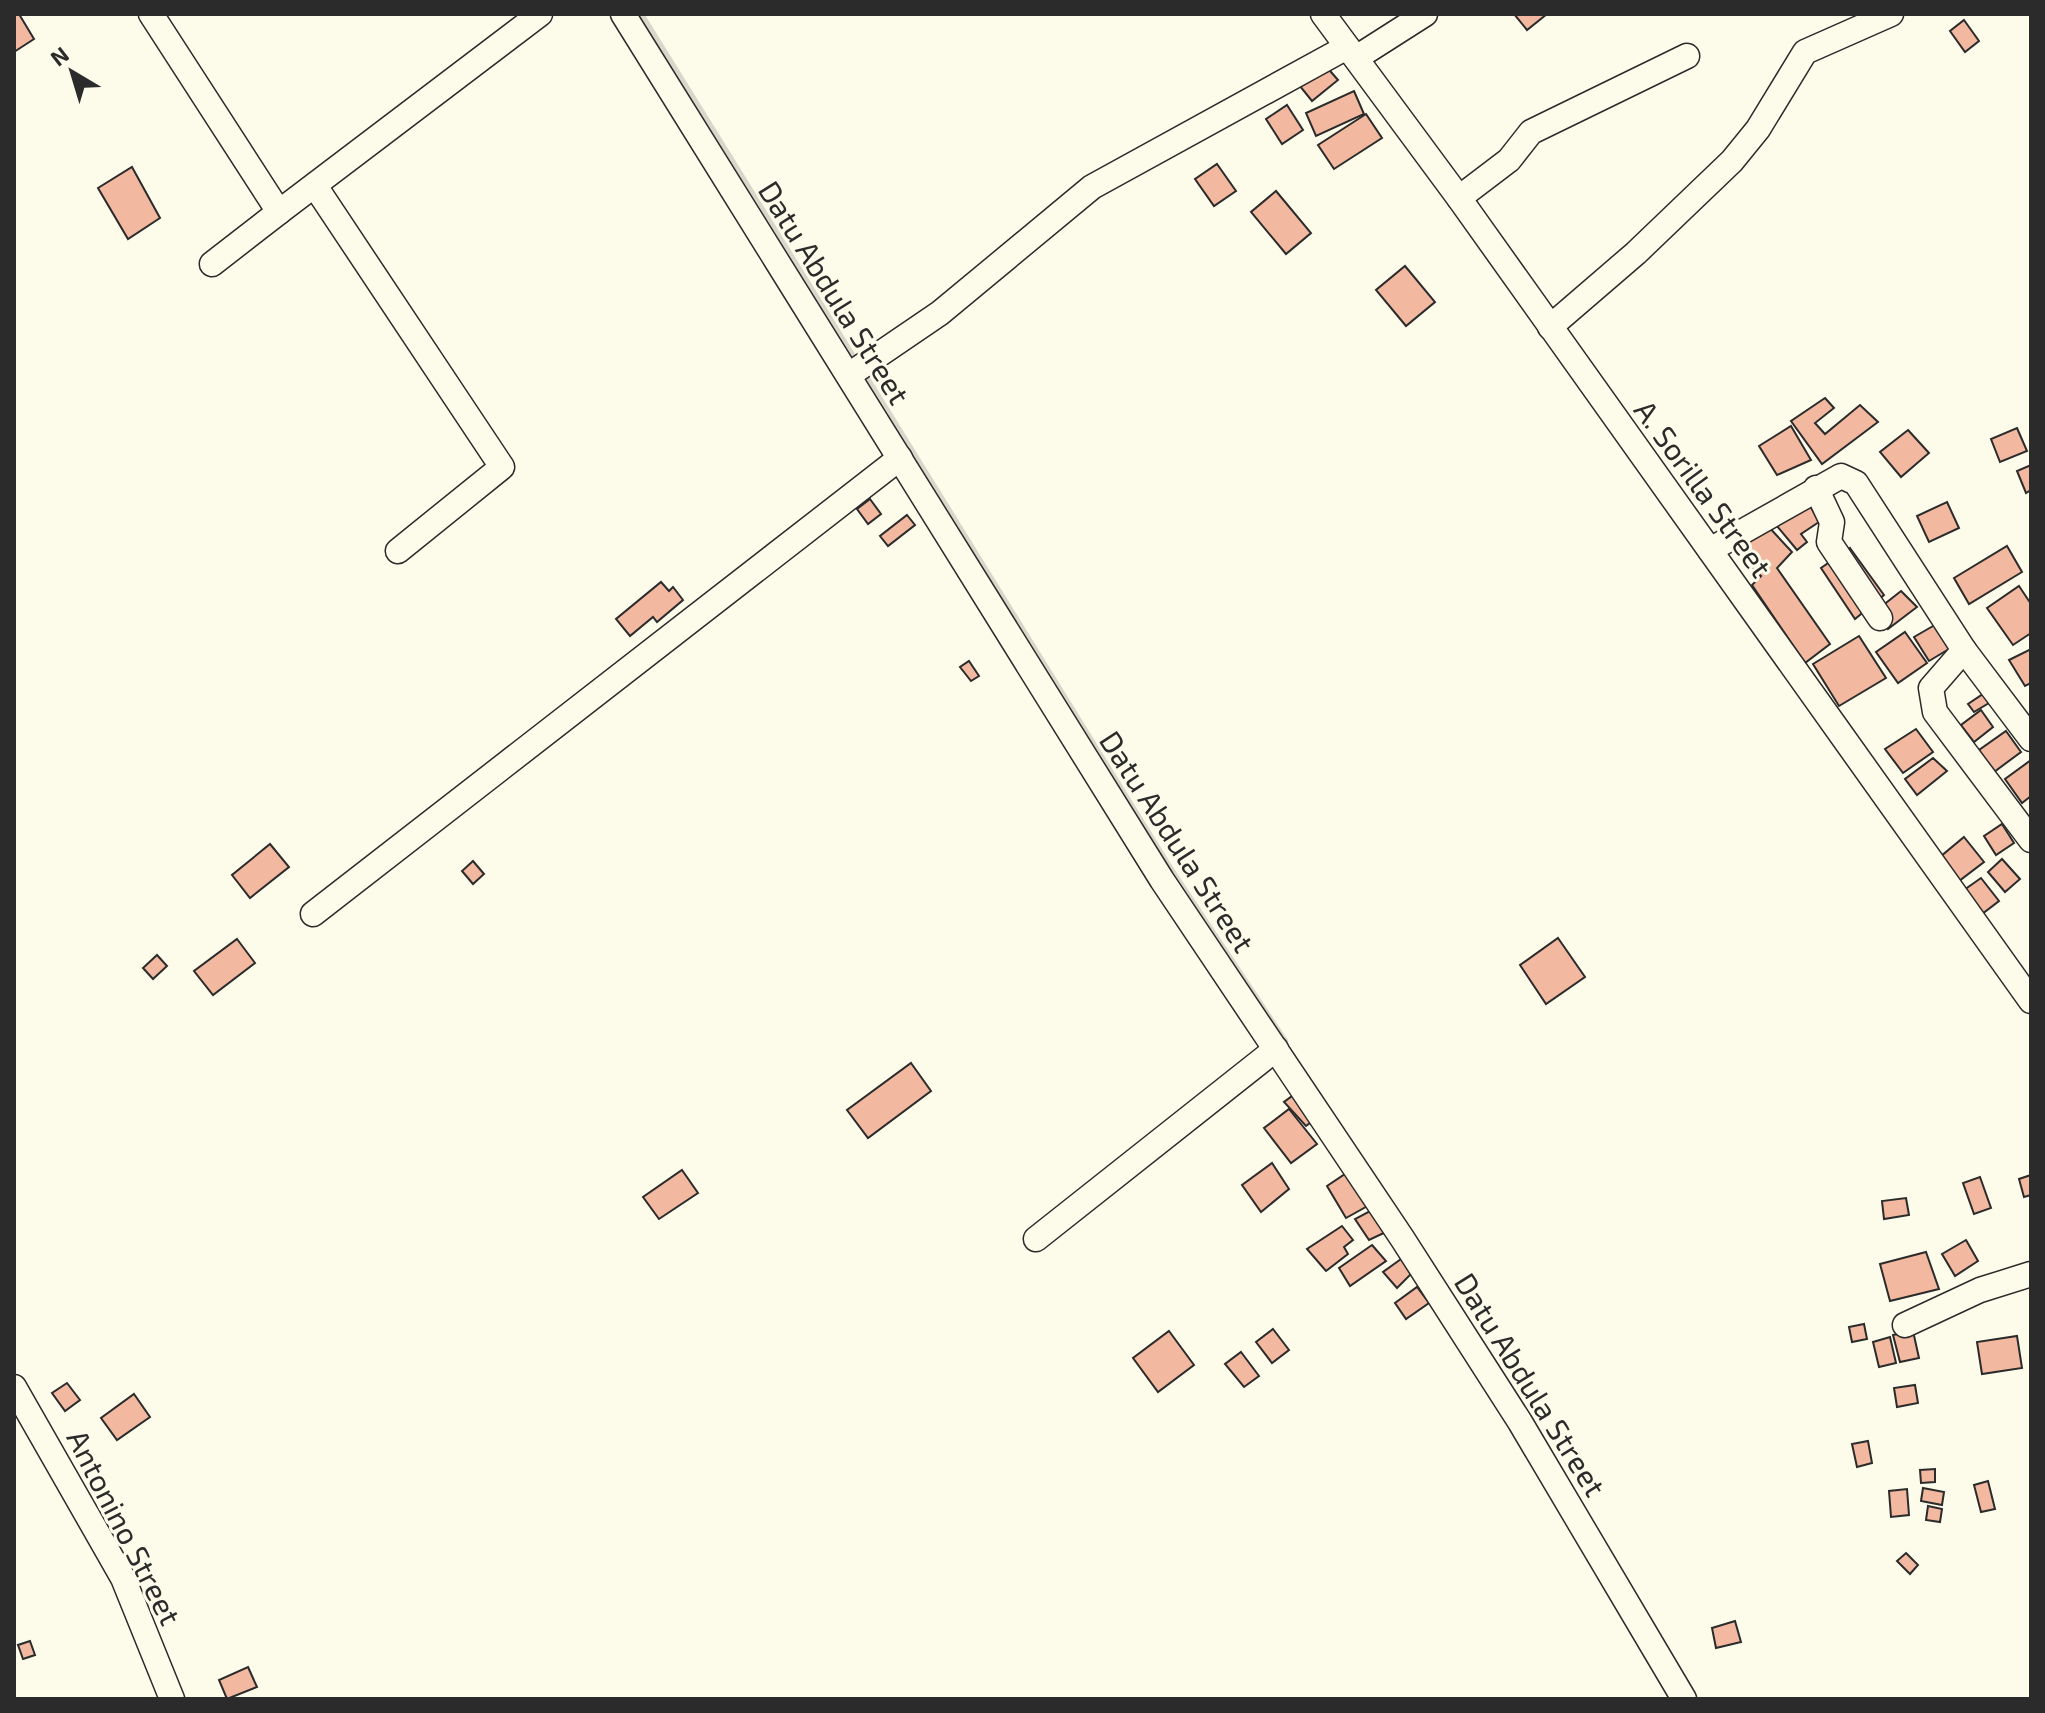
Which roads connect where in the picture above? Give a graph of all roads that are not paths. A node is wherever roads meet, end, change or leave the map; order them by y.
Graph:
1 (151, 14) edge
2 (540, 14) edge
3 (623, 14) edge
4 (1323, 14) edge
5 (1425, 14) edge
6 (1891, 14) edge
7 (1352, 52) junction
8 (1687, 56) dead end
9 (315, 186) junction
10 (1459, 198) junction
11 (279, 212) junction
12 (212, 264) dead end
13 (1550, 327) junction
14 (849, 375) junction
15 (900, 458) junction
16 (1816, 488) junction
17 (1710, 550) junction
18 (398, 551) dead end
19 (1880, 618) dead end
20 (1964, 650) junction
21 (2028, 728) edge
22 (2031, 840) edge
23 (313, 914) dead end
24 (2031, 1001) edge
25 (1276, 1049) junction
26 (1036, 1239) dead end
27 (2031, 1274) edge
28 (1905, 1325) dead end
29 (14, 1387) edge
30 (172, 1699) edge
31 (1684, 1699) edge

1 - 11 street
2 - 9 street
3 - 14 street, Datu Abdula Street
4 - 7 street, A. Sorilla Street
5 - 7 street
6 - 13 street
7 - 10 street, A. Sorilla Street
7 - 14 street
8 - 10 street
9 - 11 street
9 - 18 street
10 - 13 street, A. Sorilla Street
11 - 12 street
13 - 17 street, A. Sorilla Street
14 - 15 street, Datu Abdula Street
15 - 23 street
15 - 25 street, Datu Abdula Street
16 - 17 street
16 - 19 street
16 - 20 street
17 - 24 street, A. Sorilla Street
20 - 21 street
20 - 22 street
25 - 26 street
25 - 31 street, Datu Abdula Street
27 - 28 street
29 - 30 street, Antonino Street

